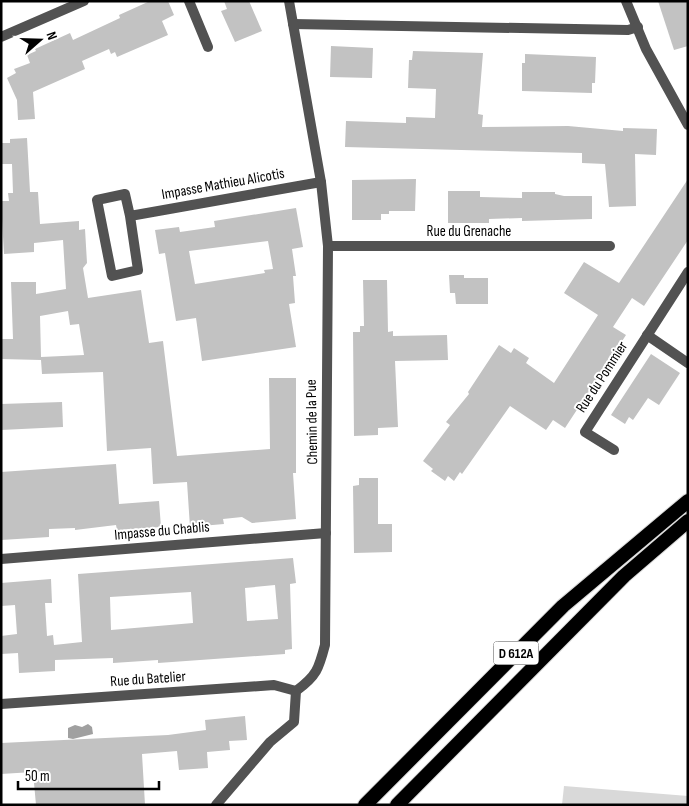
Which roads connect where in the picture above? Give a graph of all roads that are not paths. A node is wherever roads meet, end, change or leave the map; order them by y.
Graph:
1 (84, 1) edge
2 (189, 1) edge
3 (289, 1) edge
4 (626, 1) edge
5 (293, 24) junction
6 (638, 28) junction
7 (1, 37) edge
8 (208, 47) dead end
9 (688, 125) edge
10 (321, 182) junction
11 (130, 216) junction
12 (328, 246) junction
13 (610, 246) dead end
14 (688, 272) edge
15 (647, 335) junction
16 (688, 362) edge
17 (614, 450) dead end
18 (684, 506) edge
19 (688, 522) edge
20 (326, 533) junction
21 (1, 559) edge
22 (296, 691) junction
23 (1, 704) edge
24 (216, 805) edge
25 (365, 805) edge
26 (397, 805) edge

1 - 7 street
2 - 8 street
3 - 5 street, Chemin de la Pue
4 - 6 street
5 - 6 street
5 - 10 street, Chemin de la Pue
6 - 9 street
10 - 11 street, Impasse Mathieu Alicotis
10 - 12 street, Chemin de la Pue
11 - 11 street
12 - 13 street, Rue du Grenache
12 - 20 street, Chemin de la Pue
14 - 15 street, Rue du Pommier
15 - 16 street, Rue du Pommier
15 - 17 street, Rue du Pommier
18 - 25 highway, D 612A
19 - 26 highway, D 612A
20 - 21 street, Impasse du Chablis
20 - 22 street, Chemin de la Pue
22 - 23 street, Rue du Batelier
22 - 24 street

